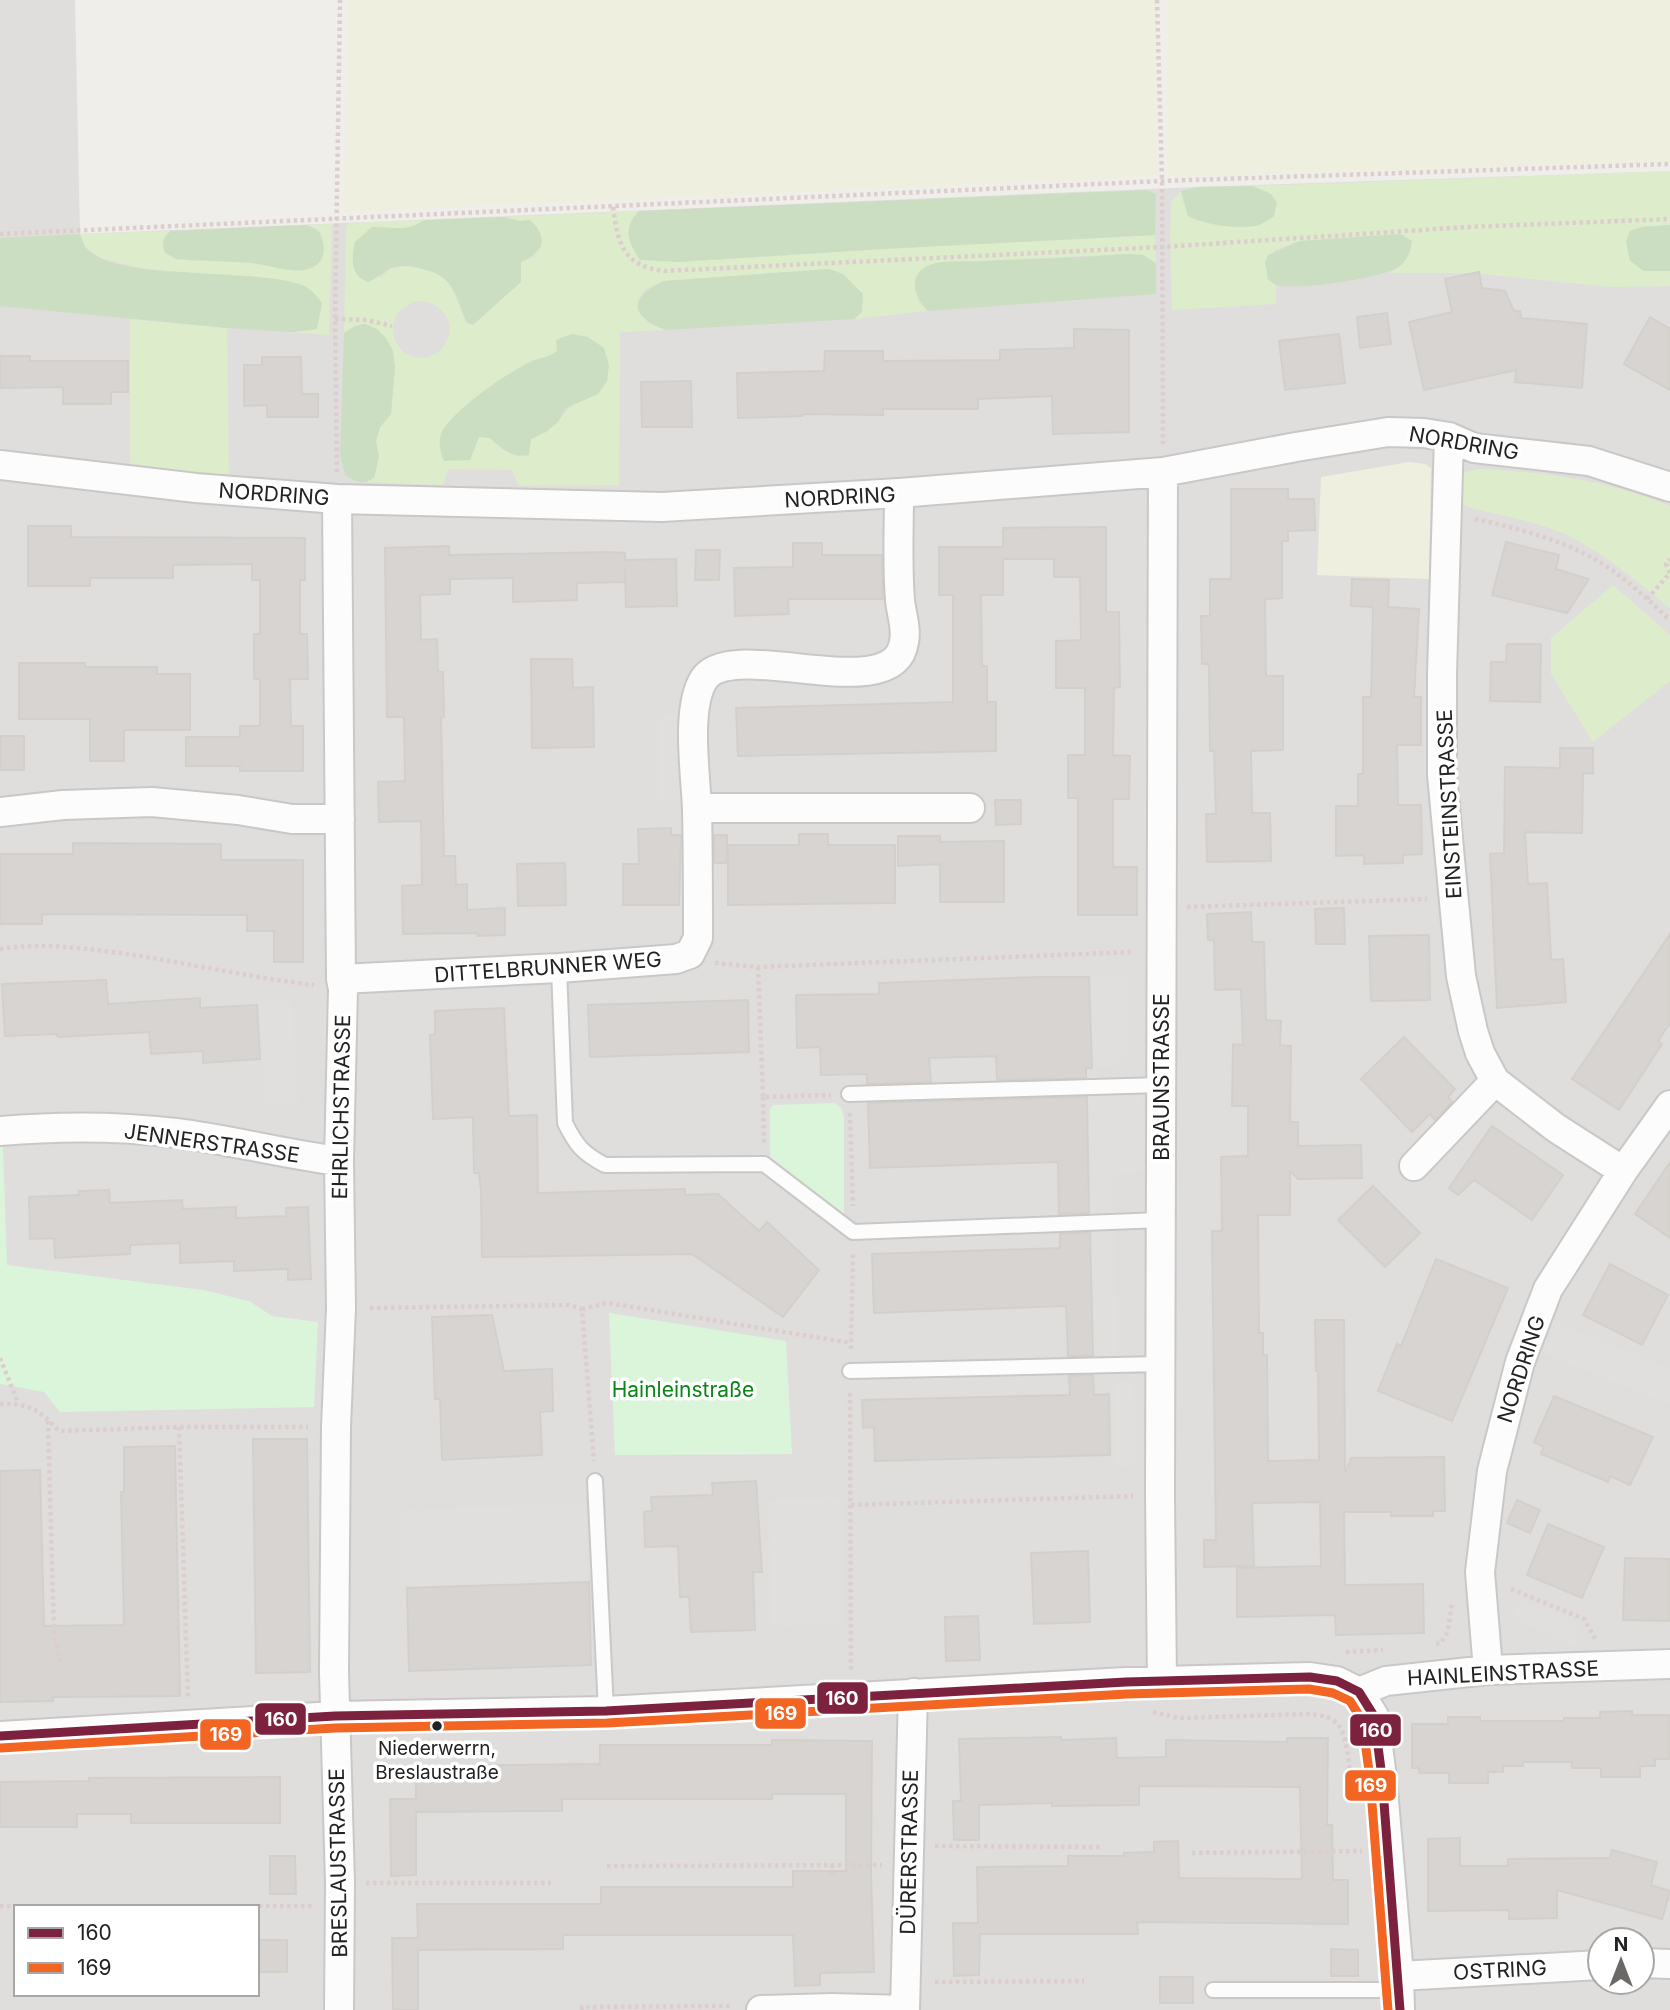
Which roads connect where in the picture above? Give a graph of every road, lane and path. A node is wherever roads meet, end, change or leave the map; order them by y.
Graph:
1 (340, 0) edge
2 (1157, 0) edge
3 (1670, 164) edge
4 (1162, 181) junction
5 (613, 207) junction
6 (1670, 219) edge
7 (337, 220) junction
8 (0, 234) edge
9 (1162, 247) junction
10 (335, 319) junction
11 (392, 326) dead end
12 (1449, 437) junction
13 (0, 465) edge
14 (1163, 472) junction
15 (1670, 487) edge
16 (899, 493) junction
17 (337, 499) junction
18 (1447, 513) junction
19 (1670, 559) edge
20 (1670, 573) edge
21 (1647, 599) junction
22 (1670, 620) edge
23 (697, 808) junction
24 (970, 808) dead end
25 (0, 812) edge
26 (340, 820) junction
27 (1454, 899) junction
28 (1162, 908) junction
29 (0, 949) edge
30 (1162, 951) junction
31 (690, 954) junction
32 (758, 967) junction
33 (559, 968) junction
34 (342, 984) junction
35 (1495, 1081) junction
36 (1161, 1085) junction
37 (849, 1094) junction
38 (763, 1097) junction
39 (1670, 1105) edge
40 (0, 1131) edge
41 (339, 1161) junction
42 (764, 1164) junction
43 (1414, 1166) dead end
44 (1623, 1171) junction
45 (1161, 1220) junction
46 (853, 1232) junction
47 (341, 1308) junction
48 (582, 1309) junction
49 (851, 1343) junction
50 (0, 1359) edge
51 (1160, 1364) junction
52 (850, 1371) junction
53 (18, 1403) junction
54 (0, 1404) edge
55 (48, 1420) junction
56 (178, 1427) junction
57 (336, 1427) junction
58 (595, 1481) joint
59 (1160, 1496) junction
60 (851, 1505) junction
61 (1480, 1572) junction
62 (1452, 1595) dead end
63 (1430, 1646) dead end
64 (1385, 1650) dead end
65 (1340, 1652) dead end
66 (1670, 1664) edge
67 (61, 1665) dead end
68 (1602, 1668) junction
69 (1488, 1670) junction
70 (1162, 1682) junction
71 (1116, 1683) junction
72 (1359, 1692) junction
73 (913, 1693) junction
74 (852, 1696) junction
75 (606, 1711) junction
76 (335, 1716) junction
77 (189, 1726) junction
78 (0, 1736) edge
79 (1353, 1804) dead end
80 (1357, 1840) dead end
81 (1102, 1847) dead end
82 (1358, 1851) junction
83 (1388, 1851) junction
84 (1192, 1853) dead end
85 (909, 1856) junction
86 (1359, 1864) dead end
87 (832, 1866) junction
88 (607, 1867) dead end
89 (832, 1876) dead end
90 (551, 1883) dead end
91 (340, 1894) junction
92 (28, 1905) edge
93 (1586, 1967) edge
94 (1084, 1981) dead end
95 (1213, 1990) dead end
96 (1400, 1992) edge
97 (906, 2001) edge
98 (751, 2008) edge
99 (340, 2010) edge
100 (582, 2010) edge

1 - 7 path
2 - 4 path
3 - 4 path
4 - 5 path
4 - 9 path
5 - 7 path
5 - 9 path
6 - 9 path
7 - 8 path
7 - 10 path
9 - 14 path
10 - 11 path
10 - 17 path
12 - 14 street, NORDRING
12 - 15 street, NORDRING
12 - 18 street, EINSTEINSTRASSE
13 - 17 street, NORDRING
14 - 16 street, NORDRING
14 - 28 street, BRAUNSTRASSE
16 - 17 street, NORDRING
16 - 23 street, DITTELBRUNNER WEG
17 - 26 street, EHRLICHSTRASSE
18 - 21 path
18 - 27 street, EINSTEINSTRASSE
19 - 20 path
20 - 21 path
21 - 22 path
23 - 24 street
23 - 31 street, DITTELBRUNNER WEG
25 - 26 street
26 - 34 street, EHRLICHSTRASSE
27 - 28 path
27 - 35 street, EINSTEINSTRASSE
28 - 30 street, BRAUNSTRASSE
29 - 34 path
30 - 32 path
30 - 36 street, BRAUNSTRASSE
31 - 32 path
31 - 33 street, DITTELBRUNNER WEG
32 - 38 path
33 - 34 street, DITTELBRUNNER WEG
33 - 42 lane
34 - 41 street, EHRLICHSTRASSE
35 - 43 street
35 - 44 street, EINSTEINSTRASSE
36 - 37 lane
36 - 45 street, BRAUNSTRASSE
37 - 38 path
37 - 46 path
38 - 42 path
39 - 44 street, NORDRING
40 - 41 street, JENNERSTRASSE
41 - 47 street, EHRLICHSTRASSE
42 - 46 lane
44 - 61 street, NORDRING
45 - 46 lane
45 - 51 street, BRAUNSTRASSE
46 - 49 path
47 - 48 path
47 - 57 street, EHRLICHSTRASSE
48 - 49 path
48 - 58 path
49 - 52 path
50 - 53 path
51 - 52 lane
51 - 59 street, BRAUNSTRASSE
52 - 60 path
53 - 54 path
53 - 55 path
55 - 56 path
55 - 67 path
56 - 57 path
56 - 77 path
57 - 76 street, EHRLICHSTRASSE
58 - 75 lane
59 - 60 path
59 - 70 street, BRAUNSTRASSE
60 - 74 path
61 - 68 path
61 - 69 street, NORDRING
62 - 63 path
64 - 65 path
66 - 68 street, HAINLEINSTRASSE
68 - 69 street, HAINLEINSTRASSE
69 - 72 street, HAINLEINSTRASSE
70 - 71 street
70 - 72 street
71 - 73 street
71 - 79 path
72 - 83 street
73 - 74 street
73 - 85 street, DÜRERSTRASSE
74 - 75 street
75 - 76 street
76 - 77 street
76 - 91 street, BRESLAUSTRASSE
77 - 78 street
80 - 82 path
81 - 85 path
82 - 83 path
82 - 84 path
82 - 86 path
83 - 96 street
85 - 87 path
85 - 97 street, DÜRERSTRASSE
87 - 88 path
87 - 89 path
90 - 91 path
91 - 92 path
91 - 99 street, BRESLAUSTRASSE
93 - 96 street, OSTRING
94 - 97 path
95 - 96 lane
97 - 98 street
98 - 100 path

